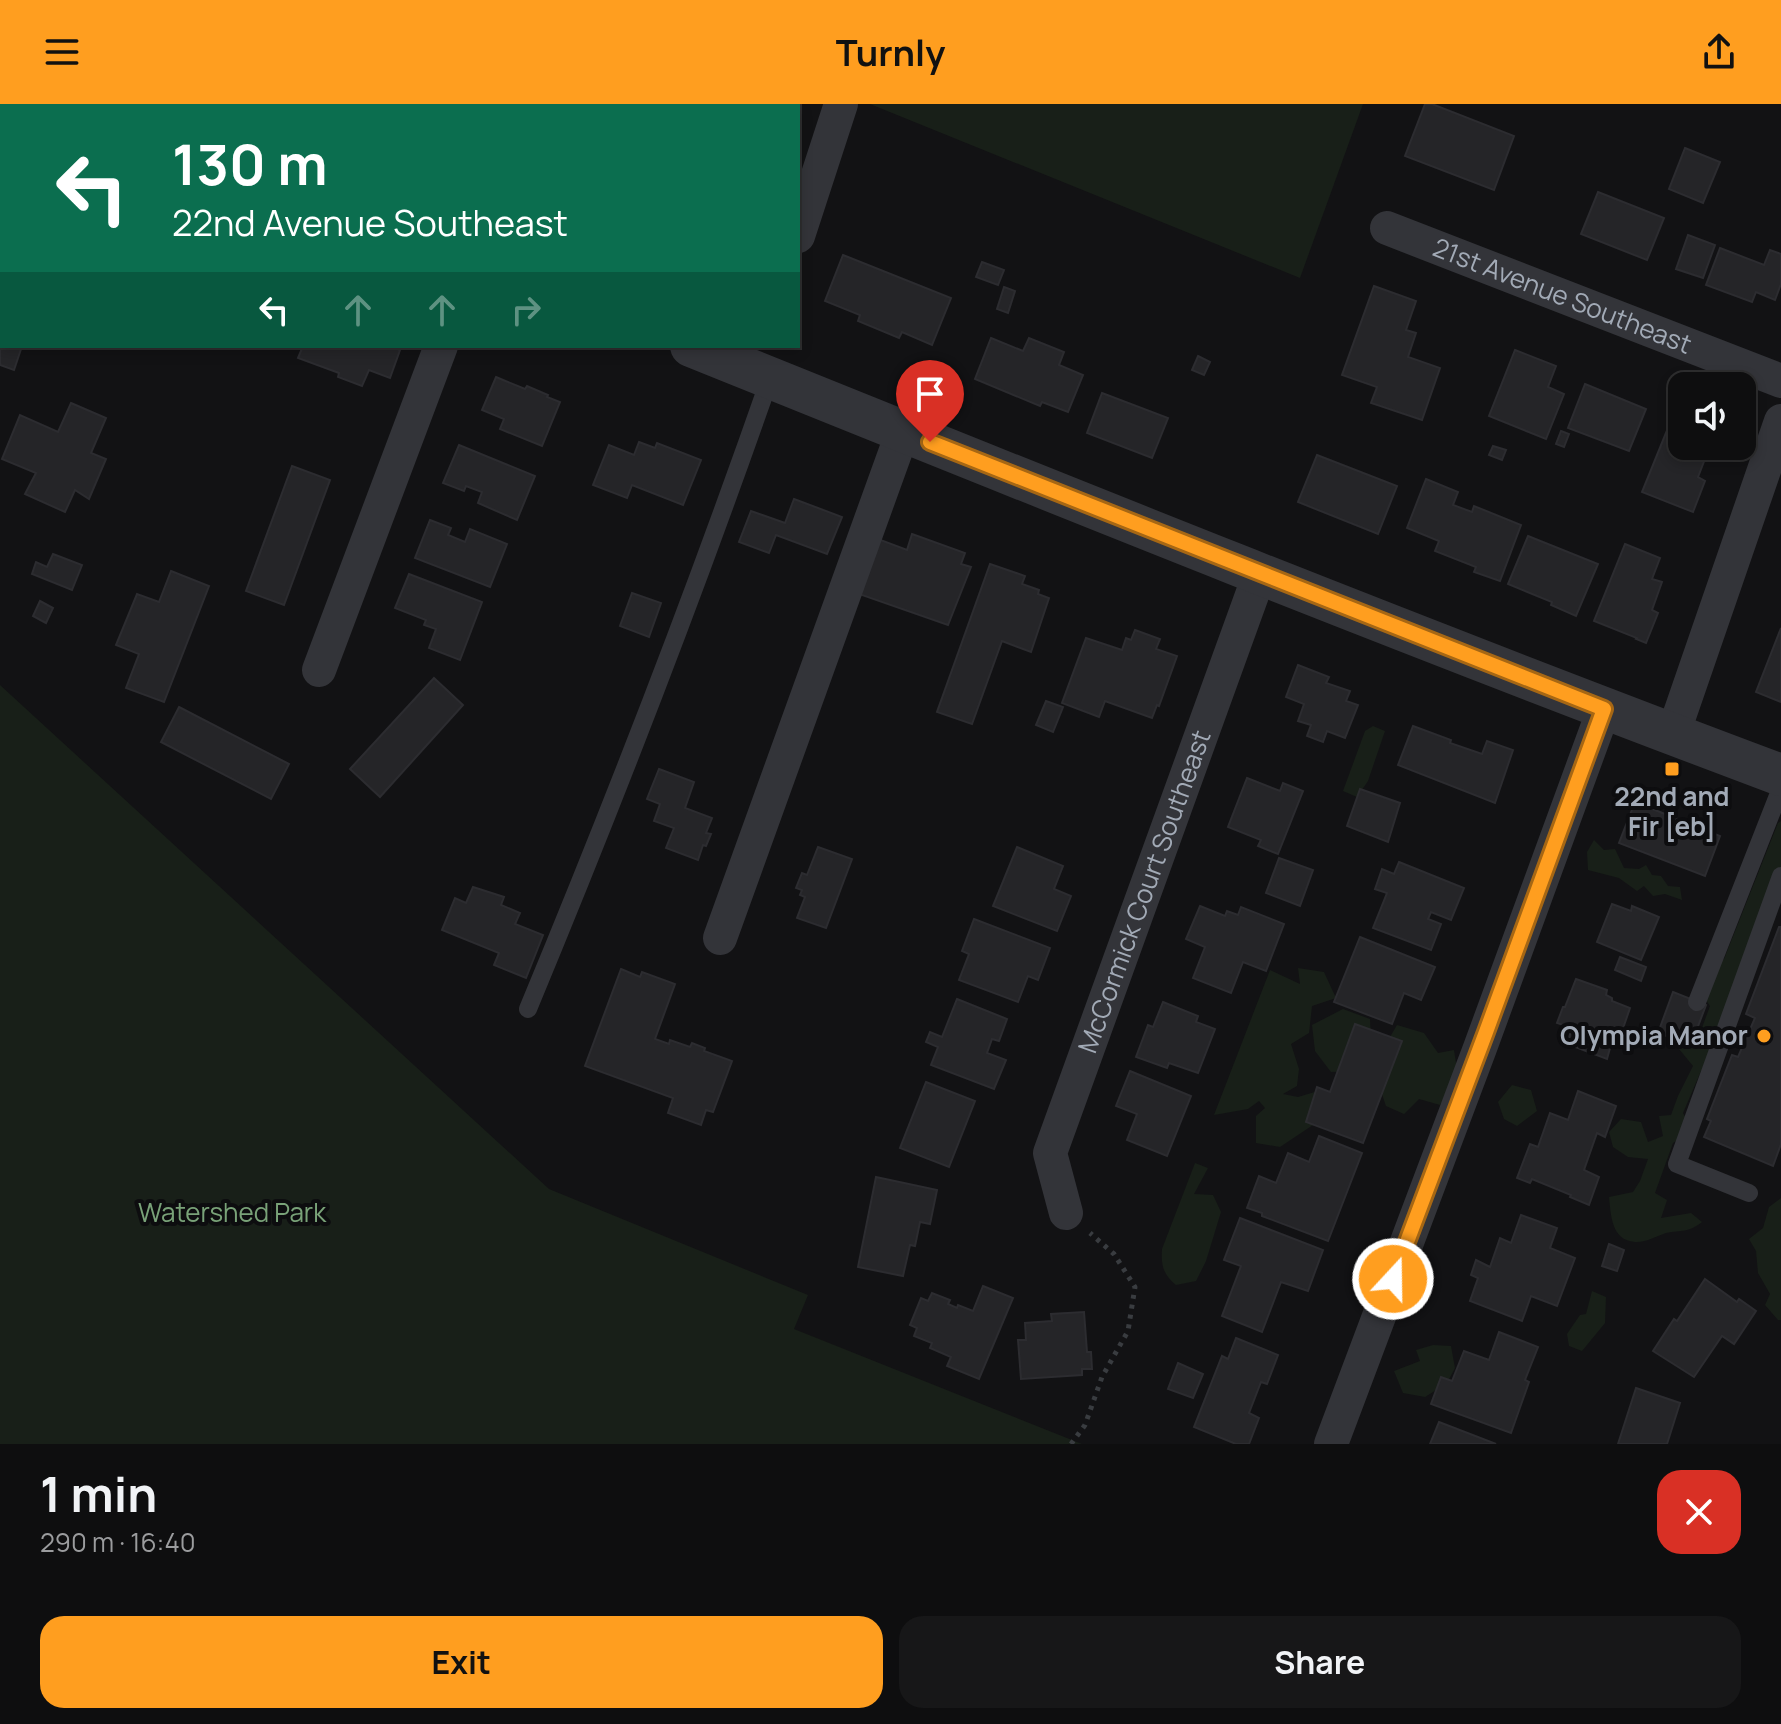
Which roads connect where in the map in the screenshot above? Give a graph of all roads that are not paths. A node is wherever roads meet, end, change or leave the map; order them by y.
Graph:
1 (841, 104) edge
2 (1387, 228) dead end
3 (800, 230) edge
4 (440, 348) edge
5 (698, 348) edge
6 (762, 365) edge
7 (1781, 381) edge
8 (1781, 421) edge
9 (903, 431) junction
10 (1260, 573) junction
11 (319, 670) dead end
12 (1604, 709) junction
13 (1673, 734) junction
14 (1781, 775) edge
15 (1781, 788) edge
16 (1781, 876) edge
17 (720, 938) dead end
18 (1697, 1002) dead end
19 (528, 1009) dead end
20 (1749, 1193) dead end
21 (1066, 1213) road end
22 (1331, 1444) edge

1 - 3 street
2 - 7 street, 21st Avenue Southeast
4 - 11 street
5 - 6 street
6 - 9 street
6 - 19 lane
8 - 13 street
9 - 10 street
9 - 17 street
10 - 12 street
10 - 21 street, McCormick Court Southeast
12 - 13 street
12 - 22 street
13 - 14 street
15 - 18 lane
16 - 20 lane

